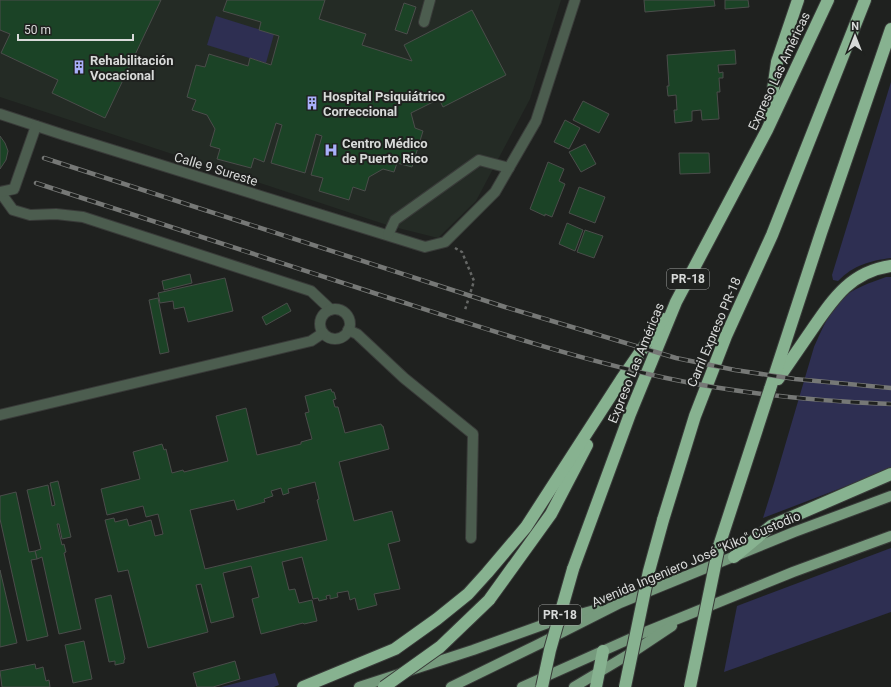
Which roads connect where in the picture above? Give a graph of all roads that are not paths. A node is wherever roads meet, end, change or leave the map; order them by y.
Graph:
1 (430, 0) edge
2 (575, 0) edge
3 (798, 0) edge
4 (828, 0) edge
5 (865, 0) edge
6 (424, 22) dead end
7 (891, 29) edge
8 (0, 114) edge
9 (36, 126) junction
10 (767, 130) junction
11 (509, 168) junction
12 (0, 192) edge
13 (388, 235) junction
14 (891, 266) edge
15 (676, 302) junction
16 (330, 310) junction
17 (348, 330) junction
18 (323, 333) junction
19 (621, 380) junction
20 (770, 389) junction
21 (0, 414) edge
22 (891, 474) edge
23 (891, 496) edge
24 (891, 536) edge
25 (471, 538) dead end
26 (734, 557) junction
27 (620, 603) junction
28 (689, 614) junction
29 (603, 651) junction
30 (547, 661) junction
31 (599, 672) junction
32 (303, 687) edge
33 (359, 687) edge
34 (384, 687) edge
35 (450, 687) edge
36 (522, 687) edge
37 (532, 687) edge
38 (542, 687) edge
39 (574, 687) edge
40 (596, 687) edge
41 (625, 687) edge
42 (690, 687) edge

1 - 6 street
2 - 11 street
3 - 10 highway
4 - 10 highway, Expreso Las Américas / PR-18
5 - 41 highway, Carril Expreso PR-18, bridge
7 - 20 highway
8 - 9 street, Calle 9 Sureste
9 - 12 street
9 - 13 street, Calle 9 Sureste
10 - 15 highway, Expreso Las Américas / PR-18
11 - 13 street
11 - 13 street, Calle 9 Sureste
12 - 16 street
14 - 20 highway
15 - 19 highway
15 - 30 highway, Expreso Las Américas / PR-18, bridge
16 - 17 street
16 - 18 street
17 - 18 street
17 - 25 street
18 - 21 street
19 - 32 highway
19 - 34 highway, bridge
20 - 42 highway, bridge
22 - 26 highway
23 - 26 main road, Avenida Ingeniero José "Kiko" Custodio
24 - 28 main road
26 - 27 main road, Avenida Ingeniero José "Kiko" Custodio
27 - 33 main road
27 - 35 main road, Avenida Ingeniero José "Kiko" Custodio
28 - 29 main road
28 - 31 main road
29 - 31 highway
29 - 36 main road
30 - 37 highway
30 - 38 highway, Expreso Las Américas / PR-18, bridge
31 - 39 main road
31 - 40 highway

